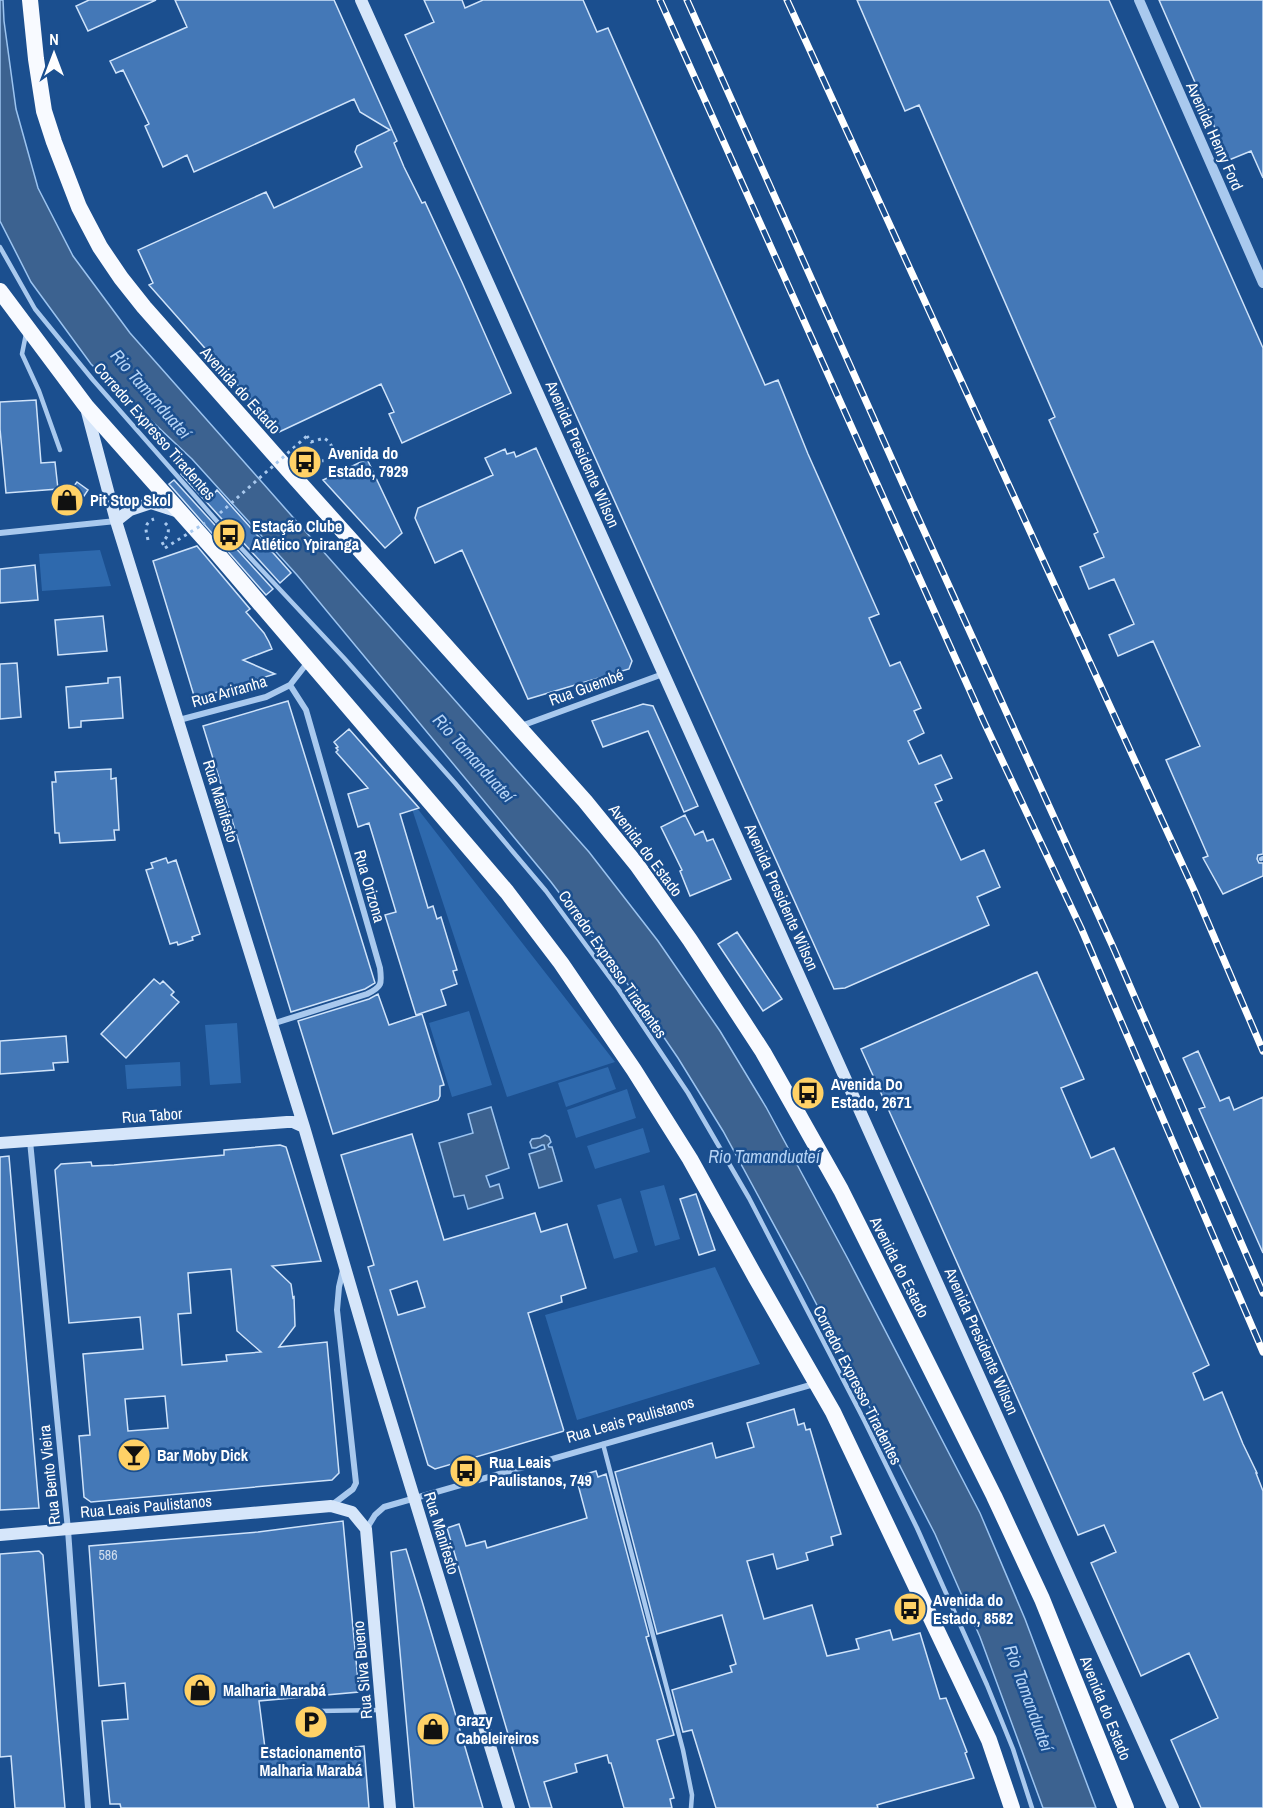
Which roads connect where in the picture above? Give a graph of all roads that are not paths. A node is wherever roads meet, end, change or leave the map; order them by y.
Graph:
1 (30, 0) edge
2 (361, 0) edge
3 (1139, 0) edge
4 (0, 247) edge
5 (1263, 283) edge
6 (0, 291) edge
7 (27, 328) junction
8 (86, 406) junction
9 (60, 450) dead end
10 (179, 512) junction
11 (116, 521) junction
12 (0, 533) edge
13 (309, 660) junction
14 (664, 674) junction
15 (290, 685) junction
16 (179, 720) junction
17 (518, 726) junction
18 (272, 1024) junction
19 (293, 1091) junction
20 (282, 1123) junction
21 (304, 1127) junction
22 (30, 1141) junction
23 (0, 1143) edge
24 (344, 1266) junction
25 (817, 1383) junction
26 (603, 1444) junction
27 (414, 1499) junction
28 (331, 1506) junction
29 (366, 1529) junction
30 (68, 1530) junction
31 (0, 1535) edge
32 (382, 1710) junction
33 (318, 1711) dead end
34 (88, 1808) edge
35 (390, 1808) edge
36 (509, 1808) edge
37 (691, 1808) edge
38 (1012, 1808) edge
39 (1032, 1808) edge
40 (1126, 1808) edge
41 (1173, 1808) edge

1 - 17 highway, Avenida do Estado
2 - 14 main road, Avenida Presidente Wilson
3 - 5 street, Avenida Henry Ford
4 - 39 lane, Corredor Expresso Tiradentes, bridge
6 - 7 highway
7 - 8 highway
7 - 9 lane
8 - 10 highway
8 - 11 main road, Rua Manifesto
10 - 11 main road
10 - 13 highway
11 - 12 street
11 - 16 main road, Rua Manifesto
13 - 15 street, Rua Ariranha
13 - 25 highway
14 - 17 street, Rua Guembé
14 - 41 main road, Avenida Presidente Wilson
15 - 16 street, Rua Ariranha
15 - 18 street, Rua Orizona
16 - 18 main road, Rua Manifesto
17 - 40 highway, Avenida do Estado
18 - 19 main road, Rua Manifesto
19 - 20 main road
19 - 21 main road, Rua Manifesto
20 - 21 main road, Rua Tabor
20 - 22 main road, Rua Tabor
21 - 24 main road, Rua Manifesto
22 - 23 main road, Rua Tabor
22 - 30 street, Rua Bento Vieira
24 - 27 main road, Rua Manifesto
24 - 28 street, Rua Manifesto
25 - 26 street, Rua Leais Paulistanos
25 - 38 highway
26 - 27 street, Rua Leais Paulistanos
26 - 37 lane
27 - 29 street, Rua Leais Paulistanos
27 - 36 main road, Rua Manifesto
28 - 29 main road
28 - 30 main road, Rua Leais Paulistanos
29 - 32 main road, Rua Silva Bueno
30 - 31 main road, Rua Leais Paulistanos
30 - 34 street, Rua Bento Vieira
32 - 33 lane
32 - 35 main road, Rua Silva Bueno

